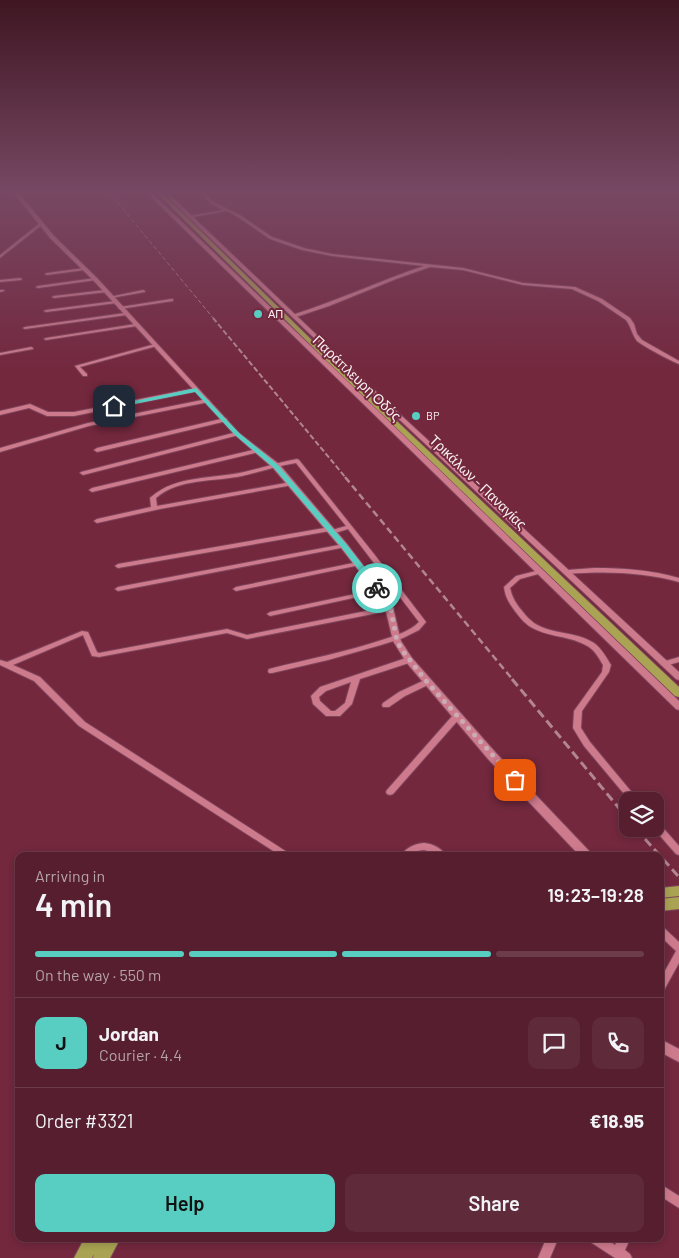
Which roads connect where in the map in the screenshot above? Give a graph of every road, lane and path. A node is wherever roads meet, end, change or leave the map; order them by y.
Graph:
1 (67, 251) edge
2 (211, 251) edge
3 (216, 251) edge
4 (223, 251) edge
5 (314, 251) edge
6 (430, 265) junction
7 (84, 269) junction
8 (47, 274) dead end
9 (20, 279) dead end
10 (95, 279) junction
11 (0, 281) edge
12 (38, 287) dead end
13 (143, 290) dead end
14 (105, 291) junction
15 (54, 297) dead end
16 (262, 299) junction
17 (113, 300) junction
18 (171, 300) dead end
19 (120, 308) junction
20 (46, 310) dead end
21 (126, 314) junction
22 (276, 317) junction
23 (290, 317) junction
24 (136, 325) junction
25 (25, 328) dead end
26 (46, 339) dead end
27 (155, 345) junction
28 (31, 348) dead end
29 (0, 354) edge
30 (679, 362) edge
31 (86, 375) dead end
32 (196, 390) junction
33 (207, 401) junction
34 (378, 406) junction
35 (389, 407) junction
36 (0, 413) edge
37 (225, 420) junction
38 (411, 432) junction
39 (237, 434) junction
40 (0, 450) edge
41 (97, 450) dead end
42 (257, 451) junction
43 (276, 466) junction
44 (83, 473) dead end
45 (291, 484) junction
46 (92, 490) dead end
47 (154, 508) junction
48 (97, 521) dead end
49 (350, 527) junction
50 (331, 530) junction
51 (344, 546) junction
52 (358, 564) junction
53 (118, 566) dead end
54 (540, 572) junction
55 (567, 572) junction
56 (679, 580) edge
57 (118, 589) dead end
58 (236, 589) dead end
59 (379, 591) junction
60 (390, 608) junction
61 (270, 614) dead end
62 (397, 639) junction
63 (679, 659) edge
64 (409, 660) junction
65 (4, 664) edge
66 (665, 664) junction
67 (272, 671) dead end
68 (679, 677) edge
69 (356, 679) junction
70 (427, 682) junction
71 (679, 693) edge
72 (386, 706) dead end
73 (679, 707) edge
74 (457, 716) junction
75 (390, 792) dead end
76 (627, 792) edge
77 (664, 834) edge
78 (281, 852) edge
79 (409, 852) edge
80 (438, 852) edge
81 (582, 852) edge
82 (679, 852) edge
83 (679, 903) edge
84 (664, 905) edge
85 (664, 934) edge
86 (679, 948) edge
87 (679, 954) edge
88 (664, 982) edge
89 (664, 1047) edge
90 (679, 1056) edge
91 (664, 1193) edge
92 (679, 1202) edge
93 (92, 1242) edge
94 (110, 1242) edge
95 (551, 1242) edge
96 (601, 1242) edge
97 (624, 1242) edge
98 (622, 1255) edge
99 (82, 1258) edge
100 (101, 1258) edge
101 (544, 1258) edge

1 - 7 street
2 - 16 street, Παράπλευρη Οδός
3 - 16 main road, Τρικάλων - Παναγίας
4 - 23 street, Παράπλευρη Οδός
5 - 6 street
6 - 23 street
6 - 30 street
7 - 8 street
7 - 10 street
9 - 11 street
10 - 12 street
10 - 14 street
13 - 17 street
14 - 15 street
14 - 17 street
16 - 22 street, Παράπλευρη Οδός
16 - 23 main road, Τρικάλων - Παναγίας
17 - 19 street
17 - 20 street
18 - 19 street
19 - 21 street
21 - 24 street
21 - 25 street
22 - 23 main road
22 - 54 street, Παράπλευρη Οδός
23 - 34 main road, Τρικάλων - Παναγίας
23 - 35 street, Παράπλευρη Οδός
24 - 26 street
24 - 27 street
27 - 31 street
27 - 32 street
28 - 29 street
32 - 33 street
32 - 36 street
33 - 37 street
33 - 40 street
34 - 35 main road
34 - 38 main road, Τρικάλων - Παναγίας
35 - 38 street, Παράπλευρη Οδός
37 - 39 street
37 - 41 street
38 - 55 street, Παράπλευρη Οδός
38 - 71 main road, Τρικάλων - Παναγίας
39 - 42 street
39 - 44 street
42 - 43 street
42 - 46 street
43 - 45 street
43 - 47 street
43 - 49 street
45 - 47 street
45 - 50 street
47 - 48 street
49 - 50 street
49 - 62 street
50 - 51 street
50 - 53 street
51 - 52 street
51 - 57 street
52 - 58 street
52 - 59 street
54 - 73 street, Παράπλευρη Οδός
54 - 76 street
55 - 56 street
55 - 66 street, Παράπλευρη Οδός
59 - 60 street
59 - 61 street
60 - 62 street
60 - 65 street
62 - 64 street
62 - 67 street
63 - 66 street
64 - 69 street
64 - 70 street
65 - 78 street
66 - 68 street, Παράπλευρη Οδός
69 - 69 street
70 - 72 street
70 - 74 street
74 - 75 street
74 - 81 street
77 - 82 street
79 - 80 street
83 - 84 main road
85 - 86 street
87 - 88 street
89 - 90 street
91 - 92 street
93 - 99 main road
94 - 100 main road
95 - 101 street
96 - 98 street
97 - 98 street

